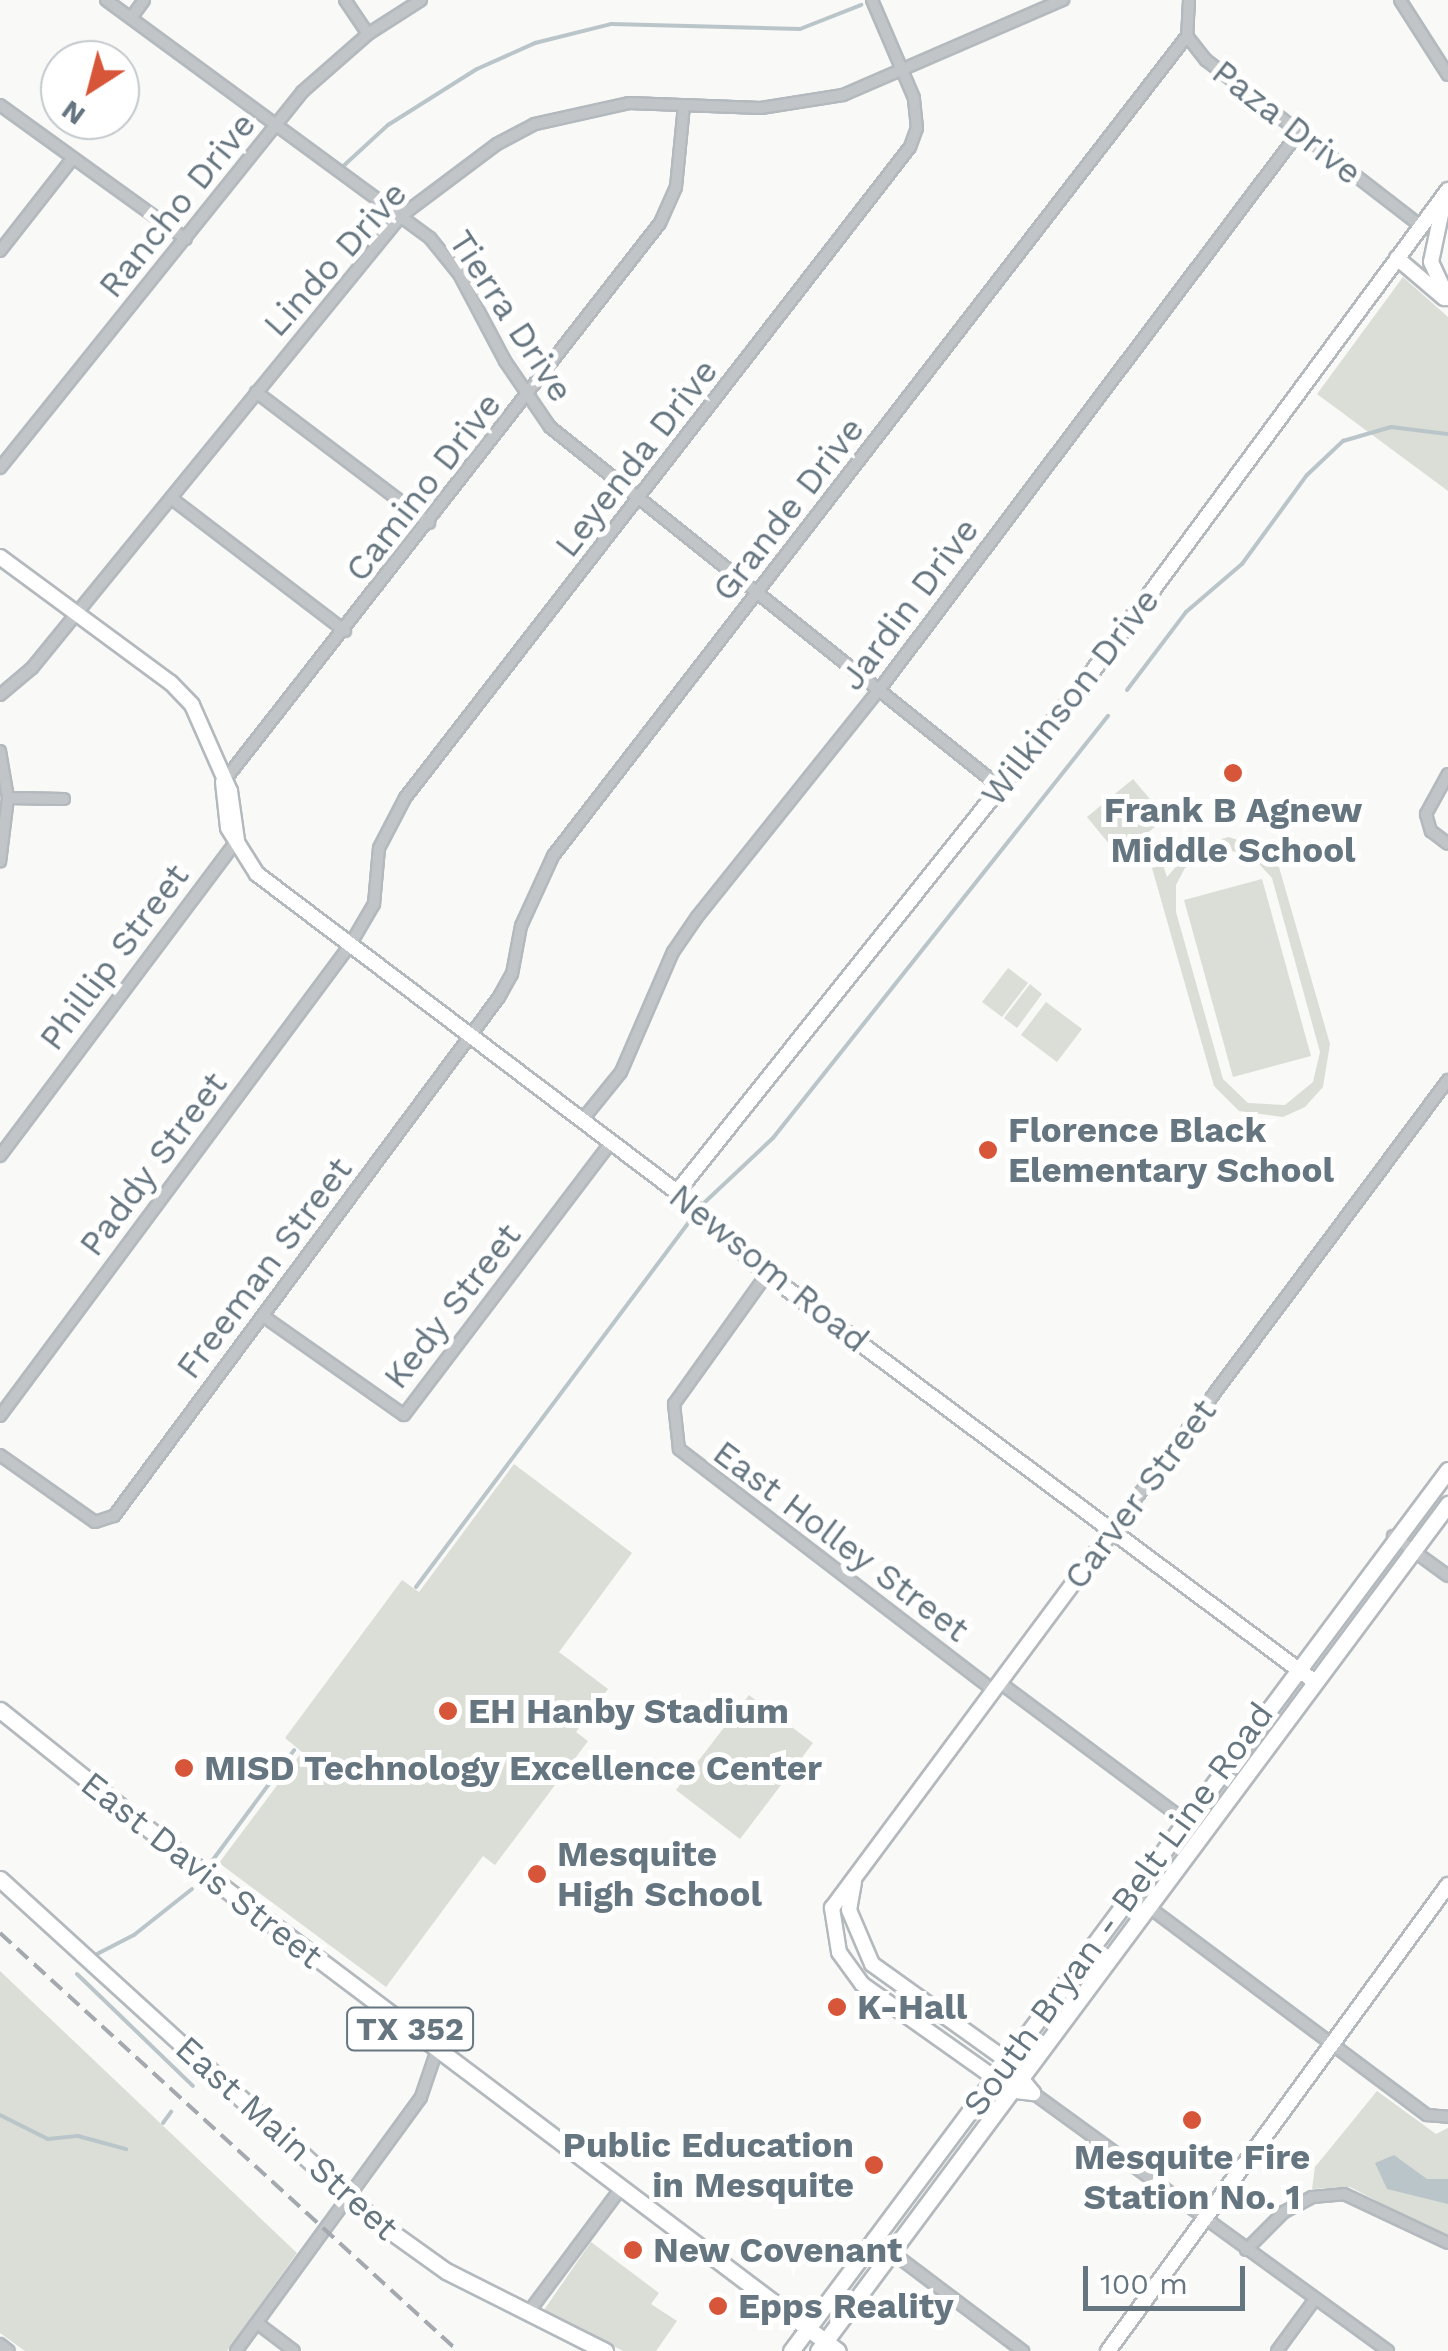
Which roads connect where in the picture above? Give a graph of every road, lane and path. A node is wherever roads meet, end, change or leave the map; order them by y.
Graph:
1 (106, 0) edge
2 (144, 0) edge
3 (345, 0) edge
4 (421, 0) edge
5 (872, 0) edge
6 (1063, 0) edge
7 (1189, 0) edge
8 (1400, 0) edge
9 (131, 18) junction
10 (368, 34) junction
11 (1187, 36) junction
12 (902, 70) junction
13 (1448, 75) edge
14 (0, 104) edge
15 (684, 105) junction
16 (276, 124) junction
17 (1299, 132) junction
18 (73, 158) junction
19 (1448, 190) edge
20 (401, 216) junction
21 (1421, 226) junction
22 (186, 239) junction
23 (0, 250) edge
24 (1397, 258) junction
25 (1448, 300) edge
26 (256, 392) junction
27 (528, 398) junction
28 (0, 468) edge
29 (171, 498) junction
30 (639, 500) junction
31 (429, 524) junction
32 (0, 557) edge
33 (758, 594) junction
34 (77, 614) junction
35 (345, 631) junction
36 (878, 690) junction
37 (0, 695) edge
38 (0, 751) edge
39 (1448, 774) edge
40 (223, 782) junction
41 (1000, 787) junction
42 (8, 798) junction
43 (64, 799) dead end
44 (237, 840) junction
45 (1448, 844) edge
46 (0, 862) edge
47 (350, 946) junction
48 (471, 1036) junction
49 (1448, 1080) edge
50 (582, 1119) junction
51 (612, 1141) junction
52 (0, 1156) edge
53 (677, 1192) junction
54 (767, 1274) junction
55 (262, 1316) junction
56 (0, 1416) edge
57 (0, 1455) edge
58 (1448, 1470) edge
59 (1448, 1504) edge
60 (1111, 1532) junction
61 (1393, 1536) junction
62 (1413, 1550) junction
63 (1448, 1576) edge
64 (1296, 1668) junction
65 (1315, 1682) junction
66 (996, 1686) junction
67 (0, 1710) edge
68 (1233, 1754) junction
69 (1252, 1768) junction
70 (1184, 1820) junction
71 (1203, 1834) junction
72 (856, 1876) junction
73 (0, 1879) edge
74 (1448, 1885) edge
75 (1130, 1894) junction
76 (1149, 1908) junction
77 (1062, 1986) junction
78 (1080, 2000) junction
79 (1332, 2046) junction
80 (438, 2050) junction
81 (1006, 2060) junction
82 (1024, 2075) junction
83 (994, 2077) junction
84 (1013, 2091) junction
85 (1033, 2093) junction
86 (1448, 2116) edge
87 (622, 2187) junction
88 (348, 2197) junction
89 (1204, 2218) junction
90 (872, 2238) junction
91 (1448, 2243) edge
92 (1246, 2250) junction
93 (892, 2253) junction
94 (292, 2276) junction
95 (1315, 2299) junction
96 (528, 2313) junction
97 (257, 2323) junction
98 (809, 2325) junction
99 (0, 2344) edge
100 (827, 2347) edge
101 (10, 2351) edge
102 (236, 2351) edge
103 (294, 2351) edge
104 (605, 2351) edge
105 (791, 2351) edge
106 (1024, 2351) edge
107 (1108, 2351) edge
108 (1277, 2351) edge
109 (1388, 2351) edge

1 - 9 street, Tierra Drive
2 - 9 street
3 - 10 street
4 - 10 street, Rancho Drive
5 - 12 street, Leyenda Drive
6 - 12 street, Lindo Drive
7 - 11 street, Paza Drive
8 - 13 street
9 - 16 street, Tierra Drive
10 - 16 street, Rancho Drive
11 - 17 street, Paza Drive
11 - 33 street, Grande Drive
12 - 15 street, Lindo Drive
12 - 30 street, Leyenda Drive
14 - 18 street
15 - 20 street, Lindo Drive
15 - 27 street, Camino Drive
16 - 20 street, Tierra Drive
16 - 22 street, Rancho Drive
17 - 21 street, Paza Drive
17 - 36 street, Jardin Drive
18 - 22 street
18 - 23 street
19 - 21 street, Wilkinson Drive
19 - 25 street
20 - 26 street, Lindo Drive
20 - 27 street, Tierra Drive
21 - 24 street, Wilkinson Drive
22 - 28 street, Rancho Drive
24 - 25 street
24 - 41 street, Wilkinson Drive
26 - 29 street, Lindo Drive
26 - 31 street
27 - 30 street, Tierra Drive
27 - 31 street, Camino Drive
29 - 34 street, Lindo Drive
29 - 35 street
30 - 33 street, Tierra Drive
30 - 47 street, Leyenda Drive
31 - 35 street, Camino Drive
32 - 34 street, Newsom Road
33 - 36 street, Tierra Drive
33 - 48 street, Grande Drive
34 - 37 street, Lindo Drive
34 - 40 street, Newsom Road
35 - 40 street, Camino Drive
36 - 41 street, Tierra Drive
36 - 50 street, Jardin Drive
38 - 42 street
39 - 45 street
40 - 44 street, Newsom Road
41 - 53 street, Wilkinson Drive
42 - 43 street
42 - 46 street
44 - 47 street, Newsom Road
44 - 52 street, Phillip Street
47 - 48 street, Newsom Road
47 - 56 street, Paddy Street
48 - 50 street, Newsom Road
48 - 55 street, Freeman Street
49 - 60 street, Carver Street
50 - 51 street, Newsom Road
51 - 53 street, Newsom Road
51 - 55 street, Kedy Street
53 - 54 street, Newsom Road
54 - 60 street, Newsom Road
54 - 66 street, East Holley Street
55 - 57 street, Freeman Street
58 - 61 main road, South Bryan - Belt Line Road
59 - 62 main road, South Bryan - Belt Line Road
60 - 64 street, Newsom Road
60 - 66 street, Carver Street
61 - 62 street
61 - 64 main road, South Bryan - Belt Line Road
62 - 63 street
62 - 65 main road, South Bryan - Belt Line Road
64 - 65 street, Newsom Road
64 - 68 main road, South Bryan - Belt Line Road
65 - 69 main road, South Bryan - Belt Line Road
66 - 70 street, East Holley Street
66 - 72 street, Carver Street
67 - 80 main road, East Davis Street / TX 352
68 - 69 main road
68 - 70 main road, South Bryan - Belt Line Road
69 - 71 main road, South Bryan - Belt Line Road
70 - 71 street, East Holley Street
70 - 75 main road, South Bryan - Belt Line Road
71 - 76 main road, South Bryan - Belt Line Road
72 - 81 street
72 - 83 street, Carver Street
73 - 88 main road, East Main Street
74 - 79 street
75 - 76 street
75 - 77 main road, South Bryan - Belt Line Road
76 - 78 main road, South Bryan - Belt Line Road
76 - 79 street
77 - 78 main road
77 - 81 main road, South Bryan - Belt Line Road
78 - 82 main road, South Bryan - Belt Line Road
79 - 86 street
79 - 89 street
80 - 87 main road, East Davis Street / TX 352
80 - 88 street
81 - 82 street
81 - 83 main road, South Bryan - Belt Line Road
82 - 84 main road, South Bryan - Belt Line Road
82 - 85 street
83 - 84 street
83 - 90 main road, South Bryan - Belt Line Road
84 - 85 street
84 - 93 main road, South Bryan - Belt Line Road
85 - 89 street
87 - 96 street
87 - 98 main road, East Davis Street / TX 352
88 - 94 street
88 - 94 street
88 - 96 main road, East Main Street
89 - 92 street
89 - 107 street
90 - 93 street
90 - 98 main road, South Bryan - Belt Line Road
91 - 92 street
92 - 95 street
93 - 100 main road, South Bryan - Belt Line Road
93 - 106 street
94 - 97 street
95 - 108 street
95 - 109 street
96 - 104 main road, East Main Street
97 - 102 street
97 - 103 street
98 - 100 main road, East Davis Street / TX 352
98 - 105 main road, South Bryan - Belt Line Road
99 - 101 street

